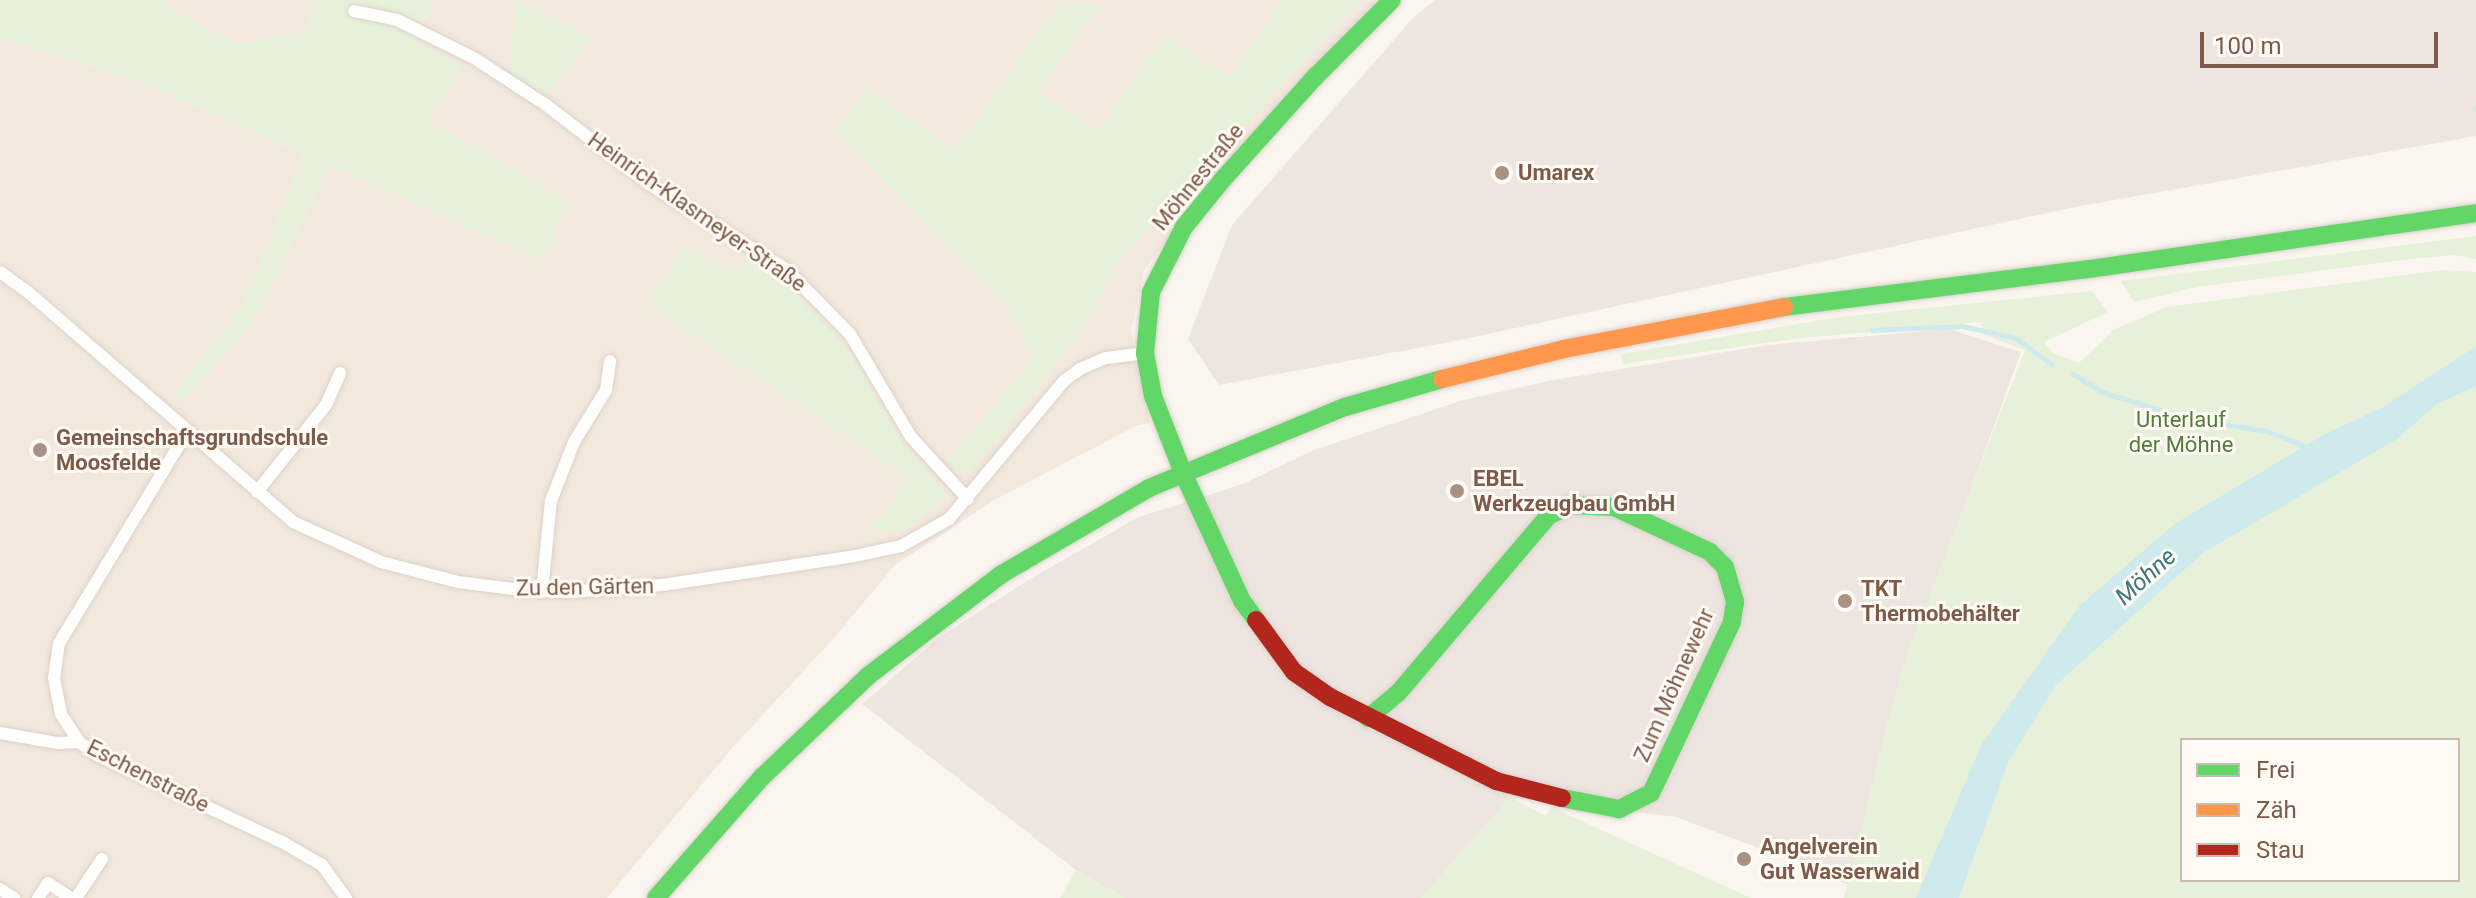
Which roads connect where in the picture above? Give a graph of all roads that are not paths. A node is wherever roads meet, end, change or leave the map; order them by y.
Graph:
1 (1392, 0) edge
2 (354, 11) dead end
3 (2476, 213) edge
4 (0, 272) edge
5 (1145, 353) junction
6 (610, 361) dead end
7 (340, 373) dead end
8 (187, 432) junction
9 (1183, 473) junction
10 (257, 492) junction
11 (968, 499) junction
12 (542, 592) junction
13 (1368, 718) junction
14 (0, 733) edge
15 (79, 742) junction
16 (102, 859) dead end
17 (0, 889) edge
18 (14, 898) edge
19 (38, 898) edge
20 (73, 898) edge
21 (346, 898) edge
22 (656, 898) edge

1 - 5 main road, Möhnestraße
2 - 11 street, Heinrich-Klasmeyer-Straße
3 - 9 main road
4 - 8 street, Zu den Gärten
5 - 9 main road, Möhnestraße
5 - 11 street, Zu den Gärten
6 - 12 street
7 - 10 street
8 - 10 street, Zu den Gärten
8 - 15 street, Eschenstraße
9 - 13 main road, Zum Möhnewehr
9 - 22 main road
10 - 12 street, Zu den Gärten
11 - 12 street, Zu den Gärten
13 - 13 main road, Zum Möhnewehr
14 - 15 street
15 - 21 street, Eschenstraße
16 - 20 street
17 - 18 street
19 - 20 street

